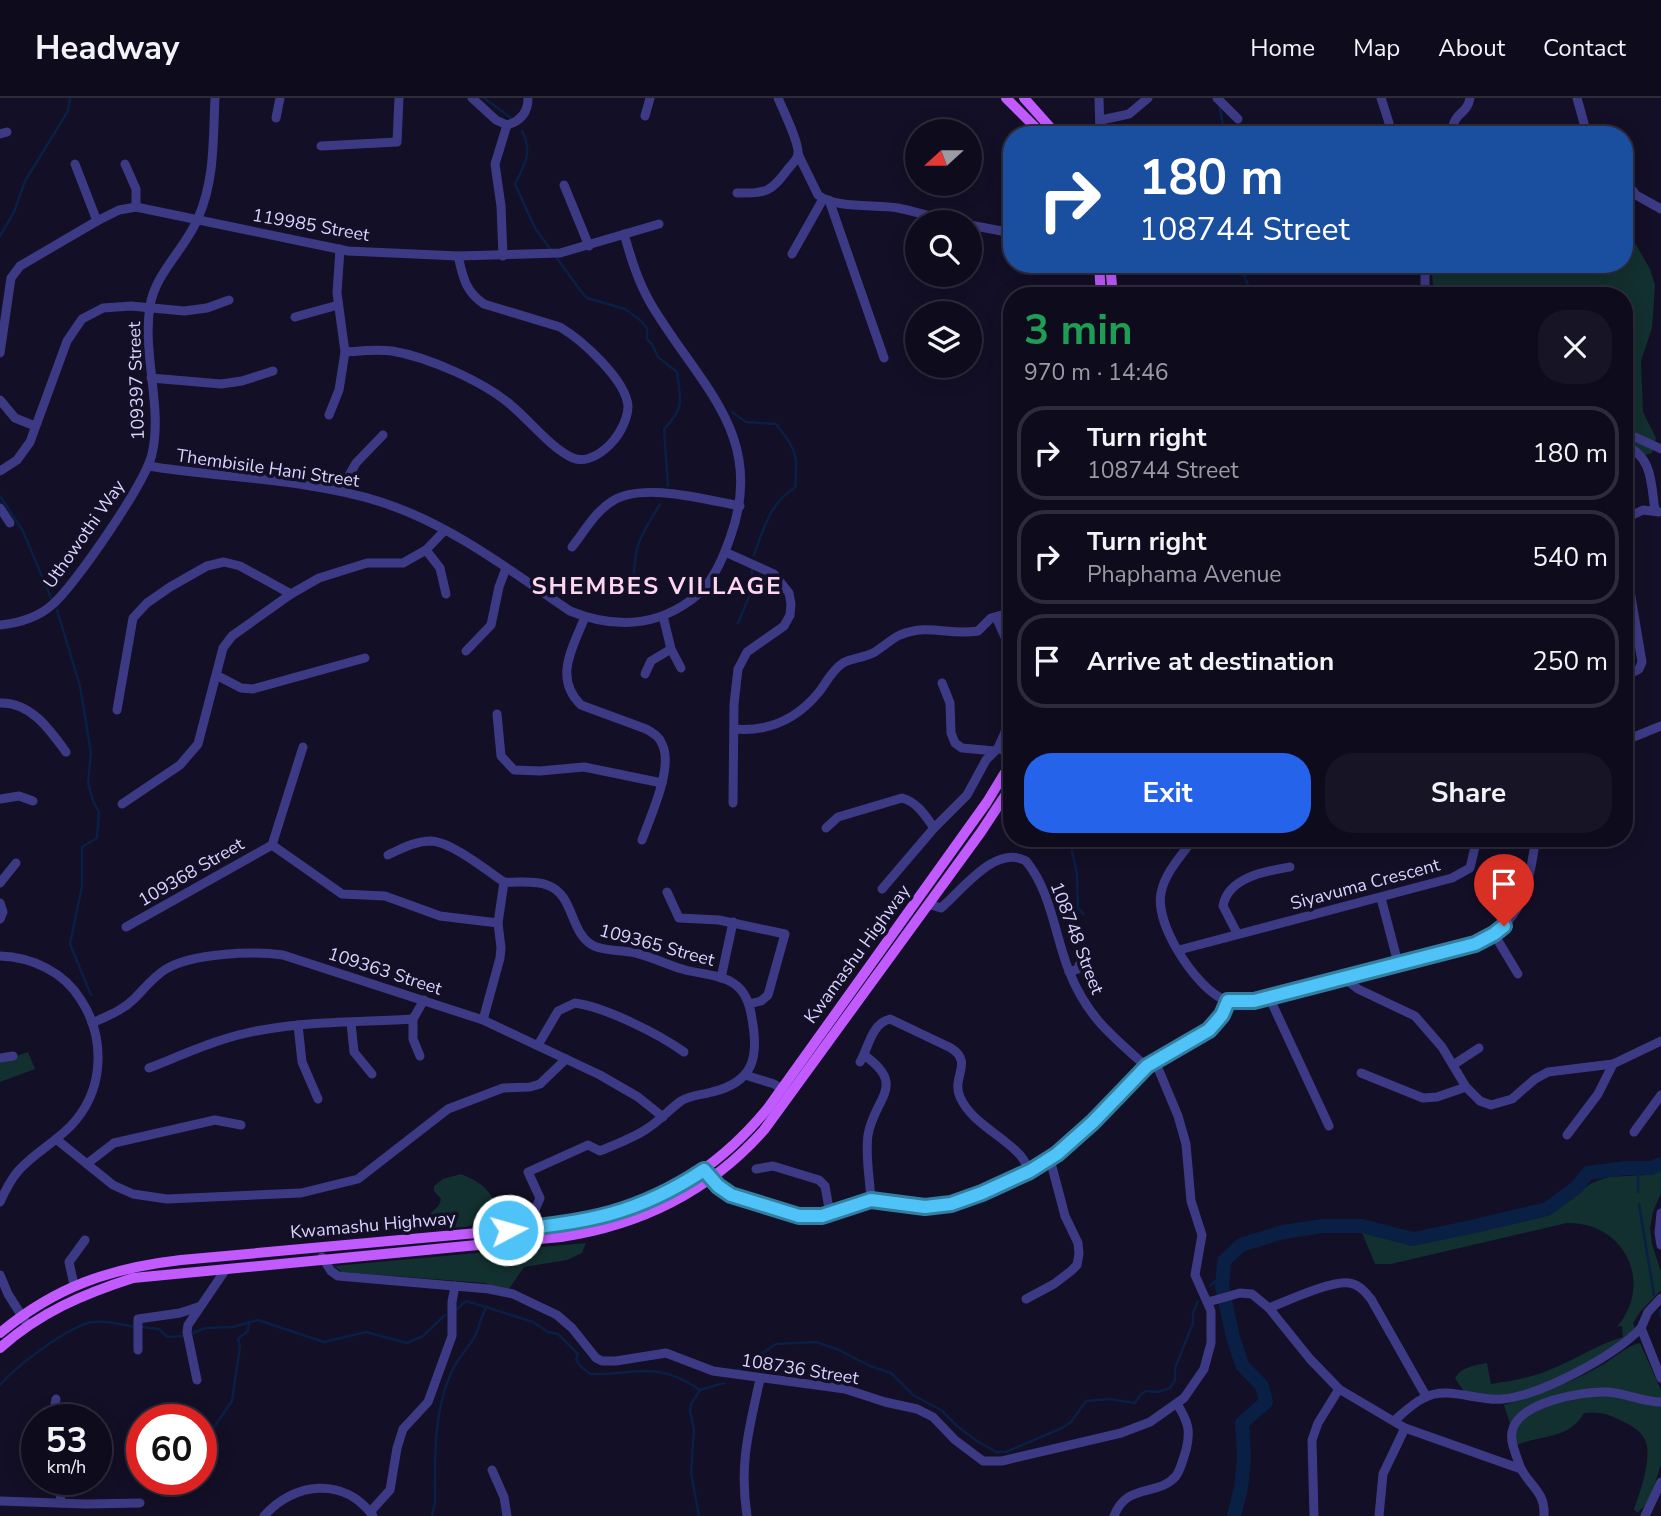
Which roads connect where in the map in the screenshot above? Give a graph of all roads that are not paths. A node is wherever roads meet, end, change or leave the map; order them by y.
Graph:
1 (215, 98) edge
2 (280, 98) edge
3 (399, 98) edge
4 (472, 98) edge
5 (528, 98) edge
6 (650, 98) edge
7 (778, 98) edge
8 (1006, 98) edge
9 (1024, 98) edge
10 (1092, 98) edge
11 (1148, 98) edge
12 (1217, 98) edge
13 (1381, 98) edge
14 (1470, 98) edge
15 (1577, 98) edge
16 (1099, 102) edge
17 (645, 116) dead end
18 (276, 118) dead end
19 (1238, 119) dead end
20 (1101, 120) junction
21 (507, 125) junction
22 (1034, 126) edge
23 (1049, 126) edge
24 (1101, 126) edge
25 (1389, 126) edge
26 (1454, 126) edge
27 (1585, 126) edge
28 (321, 146) dead end
29 (798, 154) junction
30 (75, 164) dead end
31 (125, 164) dead end
32 (564, 185) dead end
33 (1633, 191) edge
34 (737, 193) dead end
35 (826, 200) junction
36 (136, 207) junction
37 (1661, 209) edge
38 (905, 210) edge
39 (97, 221) junction
40 (197, 221) junction
41 (659, 224) dead end
42 (982, 227) edge
43 (1003, 231) edge
44 (624, 234) junction
45 (589, 246) junction
46 (340, 249) junction
47 (792, 254) dead end
48 (503, 256) junction
49 (458, 257) junction
50 (1426, 273) edge
51 (1429, 273) edge
52 (1427, 281) junction
53 (1426, 287) edge
54 (229, 300) dead end
55 (338, 304) junction
56 (150, 307) junction
57 (295, 317) dead end
58 (345, 352) junction
59 (0, 353) edge
60 (884, 358) dead end
61 (273, 371) dead end
62 (151, 378) junction
63 (0, 400) edge
64 (329, 415) dead end
65 (35, 426) junction
66 (383, 435) dead end
67 (1633, 437) edge
68 (1661, 449) edge
69 (1633, 450) edge
70 (148, 467) junction
71 (0, 471) edge
72 (341, 490) junction
73 (740, 506) junction
74 (0, 508) edge
75 (1658, 512) edge
76 (1633, 514) edge
77 (10, 523) dead end
78 (444, 530) junction
79 (572, 547) dead end
80 (426, 550) junction
81 (725, 552) junction
82 (506, 568) junction
83 (446, 593) dead end
84 (291, 594) junction
85 (1633, 608) edge
86 (1003, 615) edge
87 (663, 616) junction
88 (585, 617) junction
89 (996, 617) junction
90 (0, 625) edge
91 (1003, 633) edge
92 (671, 649) junction
93 (466, 651) dead end
94 (365, 658) dead end
95 (681, 668) dead end
96 (1633, 672) edge
97 (645, 674) dead end
98 (218, 676) junction
99 (942, 683) dead end
100 (0, 703) edge
101 (117, 710) dead end
102 (497, 714) dead end
103 (1661, 726) edge
104 (734, 729) junction
105 (1003, 735) edge
106 (1633, 737) edge
107 (303, 747) dead end
108 (996, 749) junction
109 (1003, 751) edge
110 (66, 752) dead end
111 (1003, 776) edge
112 (662, 783) junction
113 (1003, 798) edge
114 (0, 799) edge
115 (33, 801) dead end
116 (733, 803) dead end
117 (122, 804) dead end
118 (826, 828) dead end
119 (934, 828) junction
120 (642, 840) dead end
121 (272, 845) junction
122 (1187, 847) edge
123 (1475, 847) edge
124 (1535, 847) edge
125 (388, 855) dead end
126 (16, 863) dead end
127 (1290, 866) dead end
128 (504, 882) junction
129 (0, 883) edge
130 (882, 889) dead end
131 (667, 892) dead end
132 (1381, 898) junction
133 (0, 903) edge
134 (928, 904) junction
135 (0, 919) edge
136 (733, 922) junction
137 (498, 923) junction
138 (126, 927) dead end
139 (1237, 933) junction
140 (1494, 934) junction
141 (1179, 950) junction
142 (0, 956) edge
143 (1398, 963) junction
144 (1079, 965) dead end
145 (1069, 972) junction
146 (1518, 974) dead end
147 (721, 978) junction
148 (1344, 978) junction
149 (1269, 997) junction
150 (424, 1000) junction
151 (1228, 1001) junction
152 (750, 1004) junction
153 (413, 1019) junction
154 (483, 1020) junction
155 (92, 1023) junction
156 (351, 1023) junction
157 (298, 1025) junction
158 (1661, 1041) edge
159 (538, 1045) junction
160 (1479, 1048) dead end
161 (684, 1052) dead end
162 (13, 1056) dead end
163 (420, 1056) dead end
164 (0, 1058) edge
165 (566, 1059) junction
166 (1151, 1063) junction
167 (1613, 1064) junction
168 (1453, 1065) junction
169 (149, 1068) dead end
170 (1361, 1073) dead end
171 (372, 1074) dead end
172 (746, 1075) junction
173 (1466, 1087) junction
174 (787, 1091) junction
175 (1661, 1095) edge
176 (318, 1099) dead end
177 (663, 1117) junction
178 (241, 1125) dead end
179 (1329, 1126) dead end
180 (1634, 1132) dead end
181 (1567, 1136) dead end
182 (56, 1139) junction
183 (1051, 1159) junction
184 (88, 1163) junction
185 (756, 1169) dead end
186 (1030, 1171) junction
187 (707, 1174) junction
188 (871, 1200) junction
189 (0, 1202) edge
190 (832, 1213) junction
191 (1661, 1213) edge
192 (534, 1228) junction
193 (85, 1240) dead end
194 (1661, 1245) edge
195 (317, 1248) junction
196 (323, 1259) junction
197 (226, 1269) junction
198 (0, 1275) edge
199 (74, 1285) junction
200 (455, 1286) junction
201 (1026, 1298) dead end
202 (1661, 1298) edge
203 (1208, 1302) junction
204 (200, 1306) junction
205 (1269, 1308) junction
206 (25, 1321) junction
207 (1641, 1328) junction
208 (0, 1334) edge
209 (0, 1348) edge
210 (138, 1350) dead end
211 (1661, 1378) edge
212 (760, 1379) junction
213 (197, 1380) dead end
214 (1339, 1389) junction
215 (1426, 1396) junction
216 (56, 1399) dead end
217 (1661, 1402) edge
218 (55, 1404) edge
219 (1177, 1404) junction
220 (1394, 1421) junction
221 (1405, 1428) junction
222 (1521, 1469) junction
223 (492, 1470) dead end
224 (1661, 1482) edge
225 (60, 1495) edge
226 (0, 1501) edge
227 (61, 1503) junction
228 (140, 1503) dead end
229 (86, 1504) junction
230 (372, 1514) edge
231 (86, 1516) edge
232 (264, 1516) edge
233 (507, 1516) edge
234 (747, 1516) edge
235 (1114, 1516) edge
236 (1314, 1516) edge
237 (1379, 1516) edge
238 (1544, 1516) edge
239 (1645, 1516) edge

1 - 40 street, 109397 Street
2 - 18 street
3 - 28 street
4 - 21 street
5 - 21 street
6 - 17 street
7 - 29 street
8 - 22 main road
9 - 23 main road
10 - 16 street
11 - 20 street
12 - 19 street
13 - 25 street
14 - 26 street
15 - 27 street
16 - 20 street
20 - 24 street
21 - 48 street
29 - 34 street
29 - 35 street
30 - 39 street
31 - 36 street
32 - 45 street
33 - 37 street
35 - 38 street
35 - 47 street
35 - 60 street
36 - 39 street
36 - 40 street, 119985 Street
39 - 59 street
40 - 46 street, 119985 Street
40 - 56 street, 109397 Street
41 - 44 street, 119985 Street
42 - 43 street
44 - 45 street, 119985 Street
44 - 73 street, Thembisile Hani Street
45 - 48 street, 119985 Street
46 - 49 street, 119985 Street
46 - 55 street
48 - 49 street, 119985 Street
49 - 58 street
50 - 52 street
51 - 52 street
52 - 53 street
54 - 56 street
55 - 57 street
55 - 58 street
56 - 62 street, 109397 Street
56 - 65 street
58 - 64 street
61 - 62 street
62 - 70 street, 109397 Street
63 - 65 street
65 - 71 street
66 - 72 street
67 - 68 street
69 - 75 street
70 - 72 street, Thembisile Hani Street
70 - 90 street, Uthowothi Way
72 - 78 street, Thembisile Hani Street
73 - 79 street
73 - 81 street, Thembisile Hani Street
74 - 77 street
75 - 76 street
78 - 80 street
78 - 82 street, Thembisile Hani Street
80 - 83 street
80 - 84 street
81 - 87 street, Thembisile Hani Street
81 - 104 street
82 - 88 street, Thembisile Hani Street
82 - 93 street
84 - 98 street
84 - 101 street
85 - 96 street
86 - 89 street
87 - 88 street, Thembisile Hani Street
87 - 92 street
88 - 112 street
89 - 91 street
89 - 104 street
92 - 95 street
92 - 97 street
94 - 98 street
98 - 117 street
99 - 108 street
100 - 110 street
102 - 112 street
103 - 106 street
104 - 116 street
105 - 108 street
107 - 121 street
108 - 109 street
108 - 119 street
111 - 174 main road, Kwamashu Highway
112 - 120 street
113 - 134 main road, Kwamashu Highway
114 - 115 street
118 - 119 street
119 - 130 street
121 - 137 street
121 - 138 street, 109368 Street
122 - 141 street
123 - 132 street, Siyavuma Crescent
124 - 140 street
125 - 128 street
126 - 129 street
127 - 139 street
128 - 137 street
128 - 147 street, 109365 Street
131 - 136 street
132 - 139 street, Siyavuma Crescent
132 - 143 street
133 - 135 street
134 - 145 street, 108748 Street
134 - 174 main road, Kwamashu Highway
136 - 147 street
136 - 152 street
137 - 154 street
139 - 141 street, Siyavuma Crescent
140 - 143 street
140 - 146 street
141 - 151 street
142 - 155 street
143 - 148 street
144 - 145 street
145 - 166 street, 108748 Street
147 - 152 street, 109365 Street
148 - 149 street
148 - 168 street
149 - 151 street
149 - 179 street
150 - 153 street
150 - 154 street, 109363 Street
150 - 155 street, 109363 Street
151 - 166 street
152 - 172 street
153 - 156 street
153 - 163 street
154 - 159 street, 109363 Street
155 - 182 street
156 - 157 street
156 - 171 street
157 - 169 street
157 - 176 street
158 - 167 street
159 - 161 street
159 - 165 street, 109363 Street
160 - 168 street
162 - 164 street
165 - 177 street, 109363 Street
165 - 184 street
166 - 183 street
166 - 203 street, 108736 Street
167 - 173 street
167 - 181 street
168 - 173 street
170 - 173 street
172 - 174 street
172 - 177 street
174 - 187 main road, Kwamashu Highway
175 - 180 street
177 - 192 street
178 - 184 street
182 - 184 street
182 - 189 street
183 - 186 street
183 - 201 street
185 - 190 street
186 - 188 street
186 - 188 street
187 - 190 street
187 - 192 main road, Kwamashu Highway
187 - 196 main road, Kwamashu Highway
188 - 190 street
191 - 194 street
192 - 195 main road, Kwamashu Highway
193 - 199 street
195 - 196 street, 108736 Street
195 - 199 main road, Kwamashu Highway
196 - 197 main road, Kwamashu Highway
196 - 200 street, 108736 Street
197 - 204 street
197 - 206 main road, Kwamashu Highway
198 - 206 street
199 - 206 main road, Kwamashu Highway
200 - 212 street, 108736 Street
200 - 230 street
202 - 207 street
203 - 205 street
203 - 219 street, 108736 Street
204 - 210 street
204 - 213 street
205 - 214 street
205 - 215 street
206 - 208 main road, Kwamashu Highway
206 - 209 main road, Kwamashu Highway
207 - 211 street
207 - 215 street
212 - 219 street, 108736 Street
212 - 234 street
214 - 220 street
214 - 236 street
215 - 220 street
216 - 218 street
217 - 222 street
219 - 235 street
220 - 221 street
221 - 222 street
221 - 237 street
222 - 238 street
223 - 233 street
224 - 239 street
225 - 227 street
226 - 227 street
227 - 229 street
228 - 229 street
229 - 231 street
230 - 232 street

